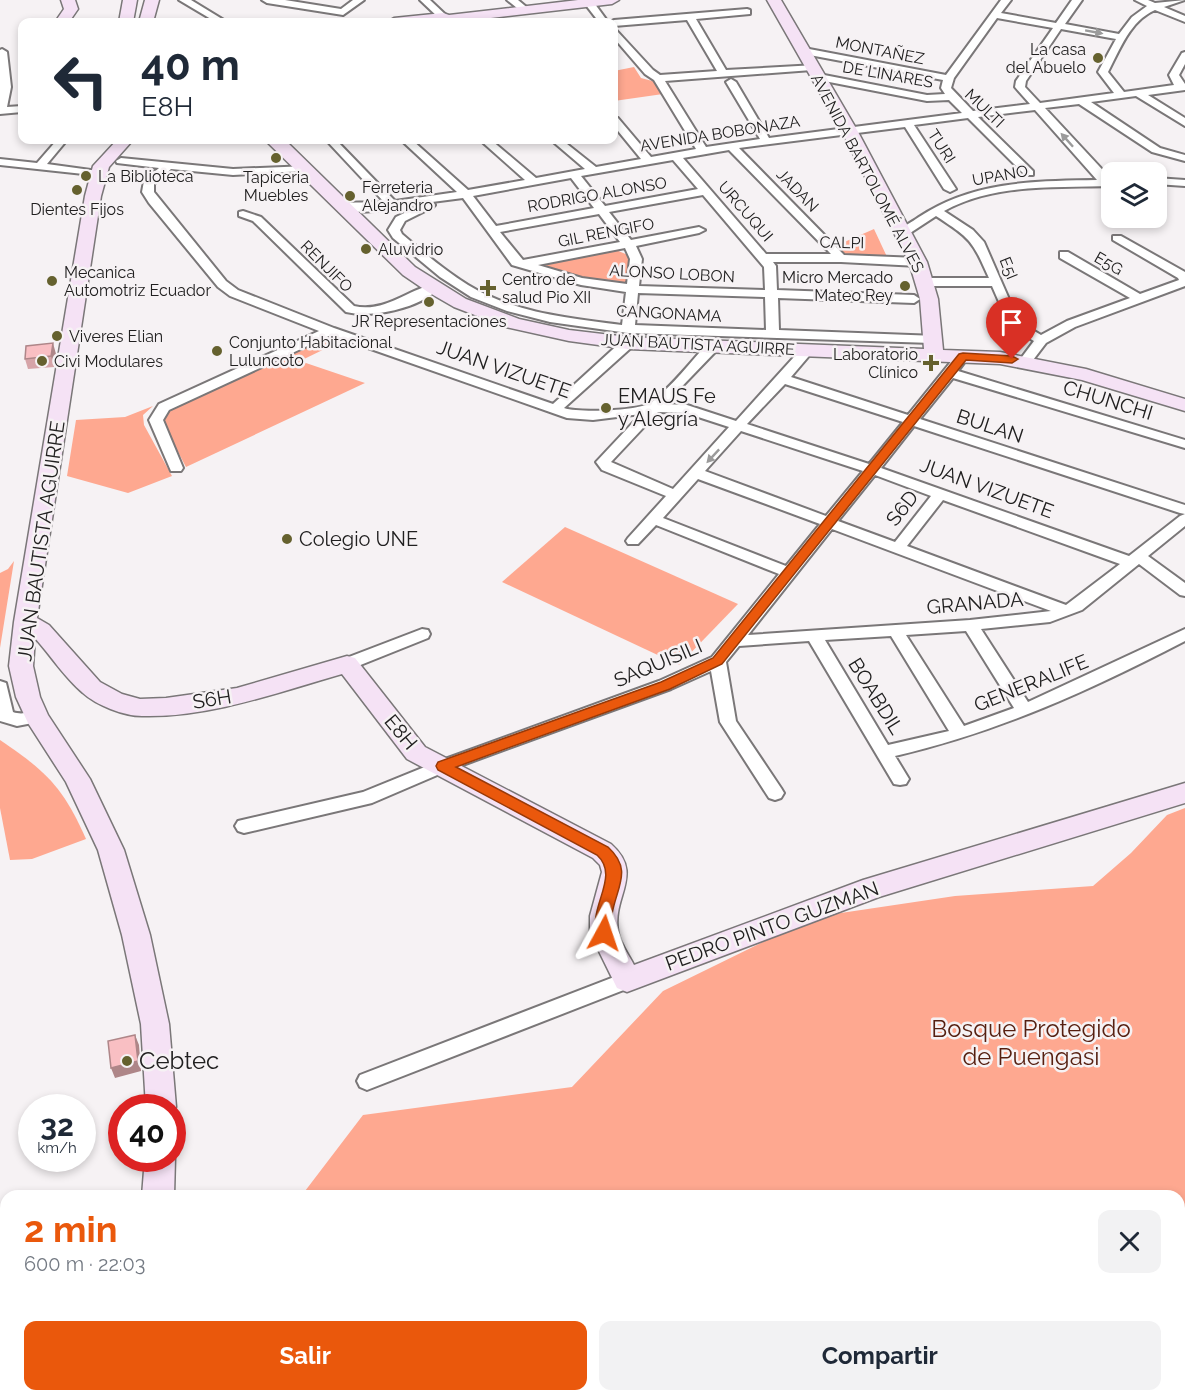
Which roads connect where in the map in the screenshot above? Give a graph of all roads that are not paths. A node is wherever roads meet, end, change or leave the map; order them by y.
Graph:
1 (68, 0) edge
2 (130, 0) edge
3 (152, 0) edge
4 (184, 0) edge
5 (267, 0) edge
6 (359, 0) edge
7 (425, 0) edge
8 (607, 0) edge
9 (765, 0) edge
10 (774, 0) edge
11 (1006, 0) edge
12 (1077, 0) edge
13 (1140, 0) edge
14 (1181, 0) edge
15 (584, 1) edge
16 (520, 6) edge
17 (1155, 6) junction
18 (343, 12) junction
19 (747, 12) dead end
20 (995, 15) junction
21 (443, 16) junction
22 (689, 16) junction
23 (65, 18) edge
24 (127, 18) edge
25 (147, 18) edge
26 (215, 18) edge
27 (348, 18) edge
28 (427, 18) edge
29 (450, 18) edge
30 (600, 18) edge
31 (1185, 19) edge
32 (618, 24) edge
33 (1060, 26) junction
34 (1122, 37) junction
35 (618, 43) edge
36 (804, 51) junction
37 (2, 52) dead end
38 (1185, 55) edge
39 (811, 70) junction
40 (723, 73) junction
41 (658, 78) junction
42 (949, 78) junction
43 (731, 82) dead end
44 (1183, 87) edge
45 (1138, 93) junction
46 (1121, 95) junction
47 (952, 96) junction
48 (1082, 101) junction
49 (1038, 106) junction
50 (18, 109) edge
51 (0, 111) edge
52 (973, 115) junction
53 (906, 122) junction
54 (1185, 123) edge
55 (618, 125) edge
56 (843, 131) junction
57 (766, 141) junction
58 (59, 144) edge
59 (121, 144) edge
60 (277, 144) edge
61 (335, 144) edge
62 (410, 144) edge
63 (490, 144) edge
64 (561, 144) edge
65 (731, 146) junction
66 (702, 150) junction
67 (675, 155) junction
68 (1185, 158) edge
69 (648, 160) junction
70 (121, 161) dead end
71 (0, 162) edge
72 (40, 166) junction
73 (167, 167) junction
74 (304, 168) junction
75 (594, 171) junction
76 (1029, 173) dead end
77 (98, 174) junction
78 (1101, 174) edge
79 (574, 175) junction
80 (1167, 182) edge
81 (535, 183) junction
82 (1101, 183) edge
83 (1185, 183) edge
84 (950, 189) dead end
85 (707, 191) junction
86 (460, 195) junction
87 (393, 205) junction
88 (601, 209) junction
89 (355, 210) junction
90 (937, 212) junction
91 (243, 214) dead end
92 (494, 230) junction
93 (699, 230) dead end
94 (903, 233) junction
95 (1117, 238) dead end
96 (630, 245) junction
97 (1064, 255) dead end
98 (765, 258) junction
99 (841, 258) junction
100 (911, 261) junction
101 (520, 265) junction
102 (1185, 281) edge
103 (925, 282) junction
104 (997, 282) junction
105 (432, 289) junction
106 (633, 289) junction
107 (772, 294) junction
108 (1138, 298) junction
109 (914, 299) junction
110 (330, 331) junction
111 (773, 334) junction
112 (628, 336) junction
113 (1041, 340) junction
114 (712, 347) junction
115 (926, 347) junction
116 (808, 350) junction
117 (963, 356) junction
118 (1025, 361) junction
119 (951, 373) junction
120 (784, 379) junction
121 (1185, 405) edge
122 (653, 408) junction
123 (554, 410) junction
124 (911, 421) junction
125 (741, 426) junction
126 (1185, 444) edge
127 (176, 468) dead end
128 (873, 470) junction
129 (696, 473) junction
130 (940, 494) junction
131 (675, 495) junction
132 (1182, 514) edge
133 (653, 519) junction
134 (830, 524) junction
135 (633, 541) dead end
136 (897, 549) junction
137 (1134, 559) junction
138 (790, 573) junction
139 (1185, 591) edge
140 (1067, 611) junction
141 (25, 622) junction
142 (970, 625) junction
143 (895, 630) junction
144 (422, 634) dead end
145 (1185, 634) edge
146 (814, 636) junction
147 (736, 641) junction
148 (718, 661) junction
149 (347, 663) junction
150 (0, 687) edge
151 (1025, 711) junction
152 (37, 717) junction
153 (960, 734) junction
154 (886, 752) junction
155 (443, 766) junction
156 (900, 779) dead end
157 (775, 792) dead end
158 (1185, 793) edge
159 (244, 825) dead end
160 (627, 980) junction
161 (367, 1081) dead end
162 (160, 1094) edge
163 (159, 1172) edge
164 (158, 1190) edge

1 - 23 main road
2 - 24 main road
3 - 25 main road
4 - 26 street
5 - 18 street
6 - 18 street
7 - 21 street
8 - 15 main road
9 - 39 main road, AVENIDA BARTOLOMÉ ALVES
10 - 36 main road, AVENIDA BARTOLOMÉ ALVES
11 - 20 street, MULTI
12 - 33 street
13 - 17 street
14 - 17 street
15 - 16 main road
15 - 30 street
16 - 21 main road
16 - 29 main road
17 - 31 street
17 - 34 street
18 - 27 street
19 - 22 street
20 - 33 street
20 - 42 street, MULTI
21 - 28 main road
22 - 32 street
22 - 40 street
33 -> 34 street
33 - 49 street
34 - 46 street
35 - 41 street
36 - 39 main road, AVENIDA BARTOLOMÉ ALVES
36 - 42 street, MONTAÑEZ
37 - 51 street
38 - 44 street
39 - 40 street, DE LINARES
39 - 47 street, DE LINARES
39 - 56 main road, AVENIDA BARTOLOMÉ ALVES
40 - 41 street, DE LINARES
41 - 66 street
42 - 47 street, MULTI
43 - 57 street
44 - 45 street, AVENIDA BOBONAZA
45 - 46 street, AVENIDA BOBONAZA
45 - 54 street
46 - 48 street, AVENIDA BOBONAZA
47 - 52 street, MULTI
48 - 49 street, AVENIDA BOBONAZA
48 - 68 street
49 - 52 street, AVENIDA BOBONAZA
78 -> 49 street
50 - 51 street
52 - 53 street, AVENIDA BOBONAZA
52 - 76 street, MULTI
53 - 56 street, AVENIDA BOBONAZA
53 - 84 street, TURI
55 - 69 street
56 - 57 street, AVENIDA BOBONAZA
56 - 94 main road, AVENIDA BARTOLOMÉ ALVES
56 - 100 main road, AVENIDA BARTOLOMÉ ALVES
57 - 65 street, AVENIDA BOBONAZA
58 - 72 street
59 - 77 main road, JUAN BAUTISTA AGUIRRE
60 - 74 main road, JUAN BAUTISTA AGUIRRE
61 - 87 street
62 - 86 street
63 - 81 street
64 - 75 street
65 - 66 street, AVENIDA BOBONAZA
65 - 99 street, JADAN
66 - 67 street, AVENIDA BOBONAZA
67 - 69 street, AVENIDA BOBONAZA
67 - 85 street, URCUQUI
69 - 75 street, AVENIDA BOBONAZA
70 - 73 street
71 - 72 street
72 - 77 street
73 - 74 street
73 - 110 street, JUAN VIZUETE
74 - 89 main road, JUAN BAUTISTA AGUIRRE
75 - 79 street, AVENIDA BOBONAZA
77 - 141 main road, JUAN BAUTISTA AGUIRRE
79 - 81 street, AVENIDA BOBONAZA
79 - 88 street
80 - 83 street
81 - 86 street, AVENIDA BOBONAZA
82 - 90 street, UPANO
85 - 88 street, RODRIGO ALONSO
85 - 98 street, URCUQUI
86 - 87 street, AVENIDA BOBONAZA
86 - 92 street
86 - 112 street, CANGONAMA
87 - 89 street, AVENIDA BOBONAZA
88 - 92 street, RODRIGO ALONSO
88 - 96 street
89 - 105 main road, JUAN BAUTISTA AGUIRRE
90 - 94 street, UPANO
90 - 104 street, E5I
91 - 105 street, RENJIFO
92 - 101 street
93 - 96 street, GIL RENGIFO
94 - 100 main road, AVENIDA BARTOLOMÉ ALVES
95 - 102 street
96 - 101 street, GIL RENGIFO
96 - 106 street
97 - 108 street, E5G
98 - 99 street, CALPI
98 - 107 street, URCUQUI
99 - 100 street, CALPI
100 - 103 main road, AVENIDA BARTOLOMÉ ALVES
100 - 109 main road, AVENIDA BARTOLOMÉ ALVES
101 - 106 street, ALONSO LOBON
102 - 108 street
103 - 104 street
103 - 115 main road, AVENIDA BARTOLOMÉ ALVES
104 - 113 street, E5I
105 - 112 main road, JUAN BAUTISTA AGUIRRE
106 - 107 street, ALONSO LOBON
106 - 112 street
107 - 109 street, ALONSO LOBON
107 - 111 street, URCUQUI
108 - 113 street
109 - 115 main road, AVENIDA BARTOLOMÉ ALVES
110 - 123 street, JUAN VIZUETE
110 - 127 street
111 - 112 street, CANGONAMA
111 - 115 street, CANGONAMA
112 - 114 main road, JUAN BAUTISTA AGUIRRE
112 - 123 street
113 - 118 street
114 - 116 main road, JUAN BAUTISTA AGUIRRE
114 - 122 street
115 - 116 main road, JUAN BAUTISTA AGUIRRE
115 - 117 main road, JUAN BAUTISTA AGUIRRE
116 - 120 street
117 - 118 main road, JUAN BAUTISTA AGUIRRE
117 - 119 street, SAQUISILI
118 - 121 main road, JUAN BAUTISTA AGUIRRE
119 - 124 street, SAQUISILI
119 - 126 street, CHUNCHI
120 - 124 street, BULAN
120 - 125 street
122 - 123 street, JUAN VIZUETE
122 - 125 street, JUAN VIZUETE
122 - 131 street
124 - 128 street, SAQUISILI
124 - 132 street, BULAN
125 - 128 street, JUAN VIZUETE
125 -> 129 street
128 - 130 street, JUAN VIZUETE
128 - 134 street, SAQUISILI
129 - 131 street
129 - 134 street
130 - 136 street, S6D
130 - 137 street, JUAN VIZUETE
131 - 133 street
132 - 137 street, GRANADA
133 - 135 street
133 - 138 street
134 - 136 street
134 - 138 street, SAQUISILI
136 - 140 street
137 - 139 street, JUAN VIZUETE
137 - 140 street, GRANADA
138 - 147 street, SAQUISILI
140 - 142 street, GRANADA
141 - 149 main road, S6H
141 - 152 main road, JUAN BAUTISTA AGUIRRE
142 - 143 street, GRANADA
142 - 151 street
143 - 146 street, GRANADA
143 - 153 street
144 - 149 street, S6H
145 - 151 street, GENERALIFE
146 - 147 street, GRANADA
146 - 154 street, BOABDIL
147 - 148 street, SAQUISILI
148 - 155 street, SAQUISILI
148 - 157 street
149 - 155 main road, E8H
150 - 152 street
151 - 153 street, GENERALIFE
152 - 162 main road, JUAN BAUTISTA AGUIRRE
153 - 154 street, GENERALIFE
154 - 156 street, BOABDIL
155 - 159 street, SAQUISILI
155 - 160 main road, E8H
158 - 160 main road, PEDRO PINTO GUZMAN
160 - 161 street, PEDRO PINTO GUZMAN
163 - 164 main road

